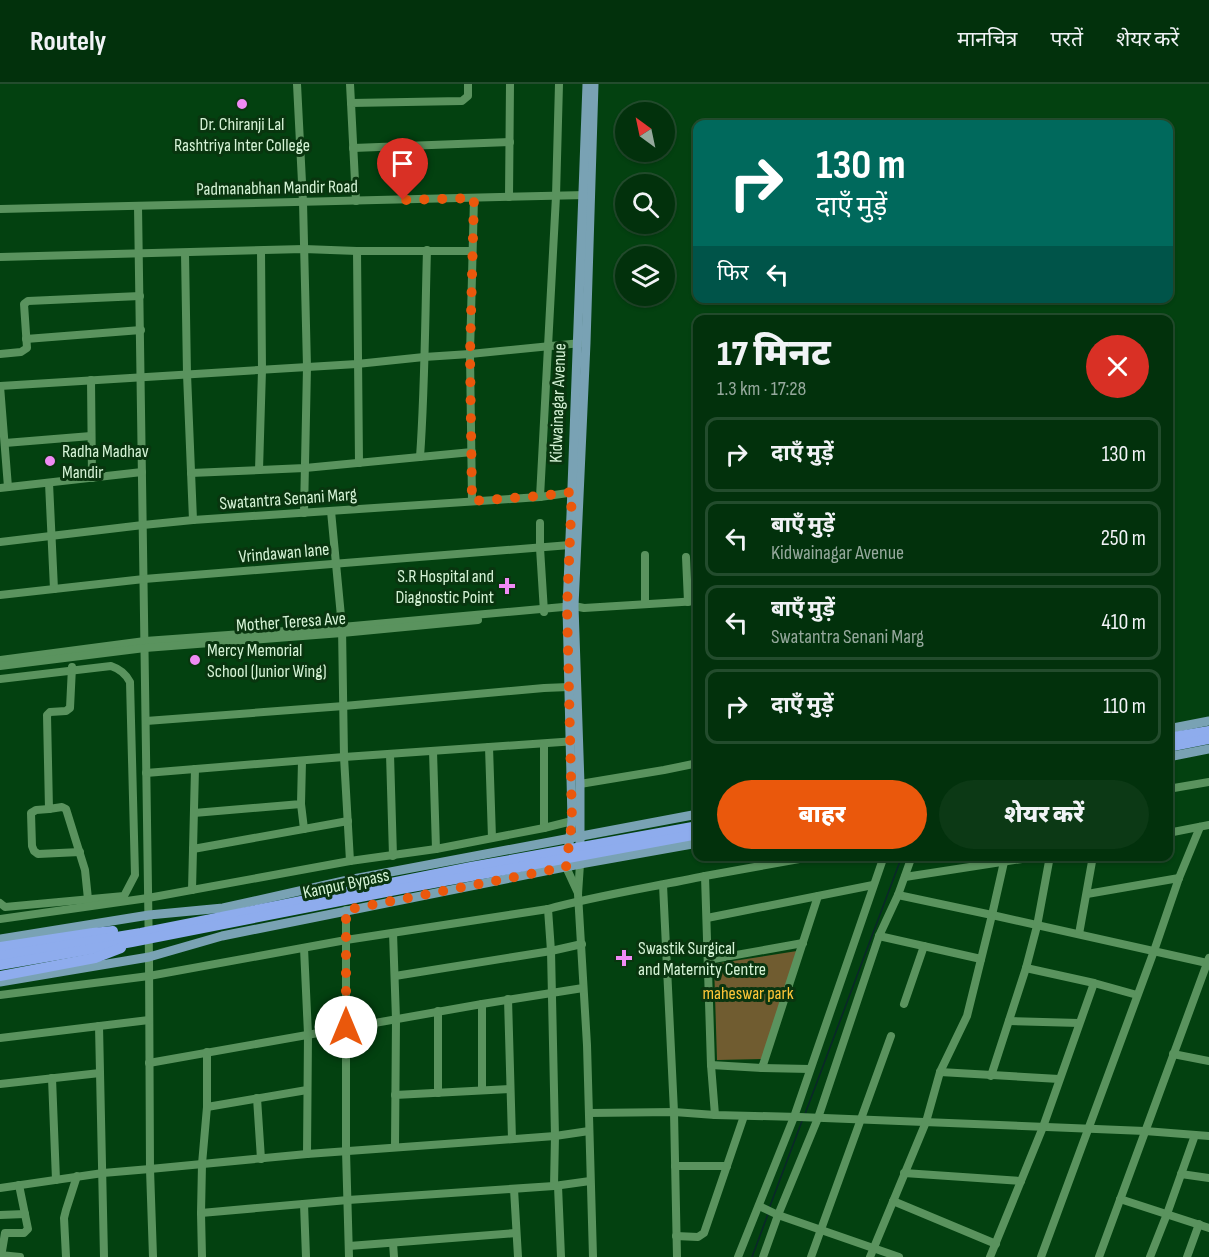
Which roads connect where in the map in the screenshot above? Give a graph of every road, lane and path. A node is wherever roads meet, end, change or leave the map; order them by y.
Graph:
1 (297, 84) edge
2 (350, 84) edge
3 (468, 84) edge
4 (510, 84) edge
5 (559, 84) edge
6 (587, 84) edge
7 (594, 84) edge
8 (351, 103) junction
9 (510, 142) junction
10 (353, 147) junction
11 (586, 195) junction
12 (556, 196) junction
13 (509, 197) junction
14 (474, 198) junction
15 (356, 201) junction
16 (303, 202) junction
17 (138, 206) junction
18 (0, 209) edge
19 (304, 249) junction
20 (427, 250) junction
21 (261, 251) junction
22 (357, 251) junction
23 (472, 251) junction
24 (185, 253) junction
25 (139, 254) junction
26 (0, 257) edge
27 (140, 296) junction
28 (141, 330) junction
29 (26, 339) junction
30 (581, 343) junction
31 (548, 346) junction
32 (0, 354) edge
33 (470, 354) junction
34 (424, 357) junction
35 (357, 364) junction
36 (307, 367) junction
37 (262, 370) junction
38 (187, 374) junction
39 (141, 377) junction
40 (91, 380) junction
41 (0, 386) edge
42 (92, 436) junction
43 (5, 443) junction
44 (472, 452) junction
45 (420, 457) junction
46 (359, 463) junction
47 (305, 468) junction
48 (259, 470) junction
49 (142, 472) junction
50 (191, 472) junction
51 (92, 478) junction
52 (50, 483) junction
53 (4, 488) edge
54 (576, 492) junction
55 (540, 496) junction
56 (472, 501) junction
57 (331, 511) junction
58 (304, 513) junction
59 (193, 520) junction
60 (540, 523) dead end
61 (143, 525) junction
62 (52, 536) junction
63 (0, 542) edge
64 (570, 545) junction
65 (540, 548) junction
66 (645, 555) dead end
67 (686, 557) dead end
68 (337, 564) junction
69 (144, 579) junction
70 (54, 589) junction
71 (0, 595) edge
72 (688, 602) junction
73 (693, 602) edge
74 (645, 604) junction
75 (573, 609) junction
76 (544, 611) junction
77 (342, 630) junction
78 (145, 644) junction
79 (71, 654) junction
80 (0, 660) edge
81 (0, 666) edge
82 (72, 670) junction
83 (0, 679) edge
84 (569, 687) junction
85 (344, 706) junction
86 (146, 721) junction
87 (1209, 721) edge
88 (1173, 728) edge
89 (1209, 731) edge
90 (1173, 737) edge
91 (1209, 739) edge
92 (575, 741) junction
93 (544, 744) junction
94 (1173, 746) edge
95 (489, 747) junction
96 (1209, 749) edge
97 (433, 751) junction
98 (390, 754) junction
99 (1173, 756) edge
100 (344, 757) junction
101 (302, 760) junction
102 (693, 764) edge
103 (195, 769) junction
104 (146, 773) junction
105 (1209, 782) edge
106 (580, 784) junction
107 (1173, 788) edge
108 (301, 804) junction
109 (49, 809) junction
110 (194, 813) junction
111 (693, 815) edge
112 (348, 821) junction
113 (572, 821) junction
114 (1209, 825) edge
115 (693, 827) edge
116 (1200, 827) junction
117 (544, 828) junction
118 (304, 829) junction
119 (1173, 832) edge
120 (693, 835) edge
121 (576, 836) junction
122 (492, 838) junction
123 (693, 844) edge
124 (193, 849) junction
125 (436, 849) junction
126 (80, 852) junction
127 (393, 856) junction
128 (350, 861) junction
129 (788, 861) edge
130 (882, 861) edge
131 (910, 861) edge
132 (1010, 861) edge
133 (1049, 861) edge
134 (1092, 861) edge
135 (1004, 862) junction
136 (580, 864) junction
137 (566, 867) junction
138 (705, 876) junction
139 (905, 877) junction
140 (1179, 878) junction
141 (663, 885) junction
142 (873, 885) junction
143 (192, 890) junction
144 (1087, 894) junction
145 (897, 895) junction
146 (818, 896) junction
147 (578, 897) junction
148 (148, 898) junction
149 (88, 899) junction
150 (0, 903) edge
151 (548, 909) junction
152 (346, 910) junction
153 (149, 915) junction
154 (992, 915) junction
155 (0, 918) edge
156 (707, 918) junction
157 (1037, 926) junction
158 (141, 933) junction
159 (393, 933) junction
160 (1079, 934) junction
161 (879, 936) junction
162 (0, 939) edge
163 (346, 940) junction
164 (132, 942) junction
165 (802, 943) junction
166 (582, 944) junction
167 (924, 946) junction
168 (0, 947) edge
169 (304, 948) junction
170 (551, 951) junction
171 (1155, 951) junction
172 (0, 956) edge
173 (149, 957) junction
174 (981, 959) junction
175 (708, 960) junction
176 (1208, 961) edge
177 (0, 965) edge
178 (1026, 968) junction
179 (0, 976) edge
180 (149, 976) junction
181 (395, 976) junction
182 (0, 982) edge
183 (1094, 983) junction
184 (583, 988) junction
185 (552, 992) junction
186 (0, 995) edge
187 (1137, 995) junction
188 (508, 999) junction
189 (482, 1004) junction
190 (904, 1004) dead end
191 (438, 1011) junction
192 (396, 1018) junction
193 (149, 1020) junction
194 (1009, 1021) junction
195 (1079, 1023) junction
196 (99, 1026) junction
197 (346, 1027) junction
198 (308, 1034) junction
199 (891, 1036) dead end
200 (0, 1038) edge
201 (207, 1052) junction
202 (1173, 1054) junction
203 (1209, 1061) edge
204 (149, 1063) junction
205 (711, 1065) junction
206 (762, 1068) junction
207 (810, 1069) junction
208 (940, 1072) junction
209 (100, 1073) junction
210 (991, 1076) junction
211 (52, 1078) junction
212 (1059, 1080) junction
213 (0, 1083) edge
214 (510, 1089) junction
215 (307, 1090) junction
216 (482, 1090) junction
217 (438, 1093) junction
218 (395, 1095) junction
219 (257, 1098) junction
220 (207, 1107) junction
221 (674, 1112) junction
222 (589, 1113) junction
223 (715, 1115) junction
224 (744, 1116) junction
225 (796, 1117) junction
226 (816, 1118) junction
227 (861, 1120) junction
228 (926, 1122) junction
229 (1043, 1127) junction
230 (1089, 1130) junction
231 (590, 1131) junction
232 (1144, 1131) junction
233 (1195, 1135) junction
234 (555, 1136) junction
235 (1209, 1136) edge
236 (512, 1139) junction
237 (395, 1147) junction
238 (346, 1150) junction
239 (307, 1154) junction
240 (261, 1159) junction
241 (202, 1164) junction
242 (675, 1166) junction
243 (727, 1166) junction
244 (150, 1169) junction
245 (102, 1173) junction
246 (904, 1173) junction
247 (1181, 1174) junction
248 (77, 1176) junction
249 (1209, 1178) edge
250 (56, 1180) junction
251 (590, 1181) junction
252 (1021, 1181) junction
253 (19, 1185) junction
254 (556, 1186) junction
255 (0, 1188) edge
256 (514, 1189) junction
257 (1120, 1199) junction
258 (348, 1200) junction
259 (893, 1201) junction
260 (304, 1204) junction
261 (760, 1207) junction
262 (201, 1213) junction
263 (25, 1214) junction
264 (776, 1214) junction
265 (1167, 1214) junction
266 (0, 1215) edge
267 (1199, 1224) junction
268 (1209, 1228) edge
269 (820, 1230) junction
270 (516, 1233) junction
271 (676, 1236) junction
272 (393, 1243) junction
273 (996, 1244) junction
274 (349, 1246) junction
275 (873, 1248) junction
276 (1, 1256) edge
277 (20, 1257) edge
278 (66, 1257) edge
279 (104, 1257) edge
280 (153, 1257) edge
281 (202, 1257) edge
282 (306, 1257) edge
283 (349, 1257) edge
284 (394, 1257) edge
285 (518, 1257) edge
286 (561, 1257) edge
287 (593, 1257) edge
288 (677, 1257) edge
289 (738, 1257) edge
290 (763, 1257) edge
291 (811, 1257) edge
292 (870, 1257) edge
293 (899, 1257) edge
294 (990, 1257) edge
295 (1041, 1257) edge
296 (1099, 1257) edge
297 (1150, 1257) edge
298 (1187, 1257) edge

1 - 16 street
2 - 8 street
3 - 8 street
4 - 9 street
5 - 12 street
6 - 11 main road, Kidwainagar Avenue
7 - 11 main road, Kidwainagar Avenue
8 - 10 street
9 - 10 street
9 - 13 street
10 - 15 street
11 - 12 street, Padmanabhan Mandir Road
11 - 30 main road, Kidwainagar Avenue
12 - 13 street, Padmanabhan Mandir Road
12 - 31 street
13 - 14 street, Padmanabhan Mandir Road
14 - 15 street, Padmanabhan Mandir Road
14 - 23 street
15 - 16 street, Padmanabhan Mandir Road
16 - 17 street, Padmanabhan Mandir Road
16 - 19 street
17 - 18 street, Padmanabhan Mandir Road
17 - 25 street
19 - 21 street
19 - 22 street
19 - 36 street
20 - 22 street
20 - 23 street
20 - 34 street
21 - 24 street
21 - 37 street
22 - 35 street
23 - 33 street
24 - 25 street
24 - 38 street
25 - 26 street
25 - 27 street
27 - 28 street
27 - 29 street
28 - 29 street
28 - 39 street
29 - 32 street
30 - 31 street
30 - 54 main road, Kidwainagar Avenue
31 - 33 street
31 - 55 street
33 - 34 street
33 - 44 street
34 - 35 street
34 - 45 street
35 - 36 street
35 - 46 street
36 - 37 street
36 - 47 street
37 - 38 street
37 - 48 street
38 - 39 street
38 - 50 street
39 - 40 street
39 - 49 street
40 - 41 street
40 - 42 street
41 - 43 street
42 - 43 street
42 - 51 street
43 - 53 street
44 - 45 street
44 - 56 street
45 - 46 street
46 - 47 street
47 - 48 street
47 - 58 street
48 - 50 street
49 - 51 street
49 - 61 street
50 - 59 street
51 - 52 street
52 - 53 street
52 - 62 street
54 - 55 street, Swatantra Senani Marg
54 - 64 main road, Kidwainagar Avenue
54 - 75 main road, Kidwainagar Avenue
55 - 56 street, Swatantra Senani Marg
56 - 57 street, Swatantra Senani Marg
57 - 58 street, Swatantra Senani Marg
57 - 68 street
58 - 59 street, Swatantra Senani Marg
59 - 61 street, Swatantra Senani Marg
60 - 65 street
61 - 62 street, Swatantra Senani Marg
61 - 69 street
62 - 63 street, Swatantra Senani Marg
62 - 70 street
64 - 65 street, Vrindawan lane
64 - 75 main road, Kidwainagar Avenue
65 - 68 street, Vrindawan lane
65 - 76 street
66 - 74 street
67 - 72 street
68 - 69 street, Vrindawan lane
68 - 77 street
69 - 70 street, Vrindawan lane
69 - 78 street
70 - 71 street, Vrindawan lane
72 - 73 street
72 - 74 street
74 - 75 street
75 - 76 street
75 - 84 main road, Kidwainagar Avenue
75 - 92 main road, Kidwainagar Avenue
76 - 77 street
77 - 78 street
77 - 85 street
78 - 79 street
78 - 86 street
79 - 80 street
79 - 81 street
79 - 82 street
82 - 83 street
82 - 109 street
82 - 149 street
84 - 85 street
84 - 92 main road, Kidwainagar Avenue
85 - 86 street
85 - 100 street
86 - 104 street
87 - 88 main road
89 - 90 highway
91 - 94 highway
92 - 93 street
92 - 106 main road, Kidwainagar Avenue
92 - 113 main road, Kidwainagar Avenue
93 - 95 street
93 - 117 street
95 - 97 street
95 - 122 street
96 - 99 main road
97 - 98 street
97 - 125 street
98 - 100 street
98 - 127 street
100 - 101 street
100 - 112 street
101 - 103 street
101 - 108 street
102 - 106 street
103 - 104 street
103 - 110 street
104 - 148 street
105 - 107 street
106 - 121 main road, Kidwainagar Avenue
108 - 110 street
108 - 118 street
109 - 126 street
109 - 126 street
110 - 124 street
111 - 121 main road
112 - 118 street
112 - 128 street
113 - 117 street
113 - 121 main road, Kidwainagar Avenue
114 - 116 street
115 - 158 highway, Kanpur Bypass
116 - 119 street
116 - 140 street
117 - 122 street
118 - 124 street
120 - 164 highway, Kanpur Bypass
121 - 136 main road, Kidwainagar Avenue
121 - 137 main road, Kidwainagar Avenue
121 - 153 main road
122 - 125 street
123 - 136 main road
124 - 143 street
125 - 127 street
126 - 149 street
127 - 128 street
128 - 143 street
129 - 138 street
130 - 142 street
131 - 139 street
132 - 135 street
133 - 157 street
134 - 144 street
135 - 139 street
135 - 154 street
136 - 137 main road
136 - 147 street
137 - 147 street
137 - 152 main road
138 - 141 street
138 - 156 street
139 - 145 street
140 - 144 street
140 - 171 street
141 - 147 street
141 - 221 street
142 - 146 street
142 - 207 street
143 - 148 street
144 - 160 street
145 - 154 street
145 - 161 street
146 - 156 street
146 - 165 street
147 - 151 street
147 - 166 street
148 - 153 street
148 - 155 street
149 - 150 street
151 - 159 street
151 - 170 street
152 - 163 street
152 - 173 main road
153 - 162 main road
153 - 173 street
154 - 157 street
154 - 174 street
156 - 175 street
157 - 160 street
157 - 178 street
158 - 168 highway
158 - 172 highway, Kanpur Bypass
159 - 163 street
159 - 181 street
160 - 171 street
161 - 167 street
161 - 226 street
163 - 169 street
163 - 197 street
164 - 177 highway, Kanpur Bypass
164 - 179 highway
165 - 175 street
165 - 206 street
166 - 170 street
166 - 184 street
167 - 174 street
167 - 190 street
169 - 180 street
169 - 198 street
170 - 181 street
170 - 185 street
171 - 176 street
171 - 187 street
173 - 180 street
173 - 182 main road
174 - 208 street
175 - 205 street
176 - 202 street
178 - 183 street
178 - 194 street
180 - 186 street
180 - 193 street
181 - 192 street
183 - 187 street
183 - 195 street
184 - 185 street
184 - 222 street
185 - 188 street
185 - 234 street
187 - 230 street
188 - 189 street
188 - 214 street
189 - 191 street
189 - 216 street
191 - 192 street
191 - 217 street
192 - 197 street
192 - 218 street
193 - 196 street
193 - 204 street
194 - 195 street
194 - 210 street
195 - 212 street
196 - 200 street
196 - 209 street
197 - 198 street
197 - 238 street
198 - 201 street
198 - 215 street
199 - 227 street
201 - 204 street
201 - 220 street
202 - 203 street
202 - 232 street
204 - 244 street
205 - 206 street
205 - 223 street
206 - 207 street
207 - 225 street
208 - 210 street
208 - 228 street
209 - 211 street
209 - 245 street
210 - 212 street
211 - 213 street
211 - 250 street
212 - 229 street
214 - 216 street
214 - 236 street
215 - 219 street
215 - 239 street
216 - 217 street
217 - 218 street
218 - 237 street
219 - 220 street
219 - 240 street
220 - 241 street
221 - 222 street
221 - 223 street
221 - 242 street
222 - 231 street
223 - 224 street
224 - 225 street
224 - 243 street
225 - 226 street
225 - 261 street
226 - 227 street
226 - 264 street
227 - 228 street
227 - 269 street
228 - 229 street
228 - 246 street
229 - 230 street
229 - 252 street
230 - 232 street
230 - 295 street
231 - 234 street
231 - 251 street
232 - 233 street
232 - 257 street
233 - 235 street
233 - 247 street
234 - 236 street
234 - 254 street
236 - 237 street
237 - 238 street
238 - 239 street
238 - 258 street
239 - 240 street
240 - 241 street
241 - 244 street
241 - 262 street
242 - 243 street
242 - 271 street
243 - 271 street
244 - 245 street
244 - 280 street
245 - 248 street
245 - 279 street
246 - 252 street
246 - 259 street
247 - 249 street
247 - 265 street
248 - 250 street
248 - 278 street
250 - 253 street
251 - 254 street
251 - 287 street
252 - 273 street
253 - 255 street
253 - 263 street
254 - 256 street
254 - 286 street
256 - 258 street
256 - 270 street
257 - 265 street
257 - 296 street
258 - 260 street
258 - 274 street
259 - 273 street
259 - 275 street
260 - 262 street
260 - 282 street
261 - 264 street
261 - 289 street
262 - 281 street
263 - 266 street
263 - 276 street
264 - 269 street
264 - 290 street
265 - 267 street
265 - 297 street
267 - 268 street
267 - 298 street
269 - 275 street
269 - 291 street
270 - 272 street
270 - 285 street
271 - 288 street
272 - 274 street
272 - 284 street
273 - 294 street
274 - 283 street
275 - 292 street
275 - 293 street
276 - 277 street

